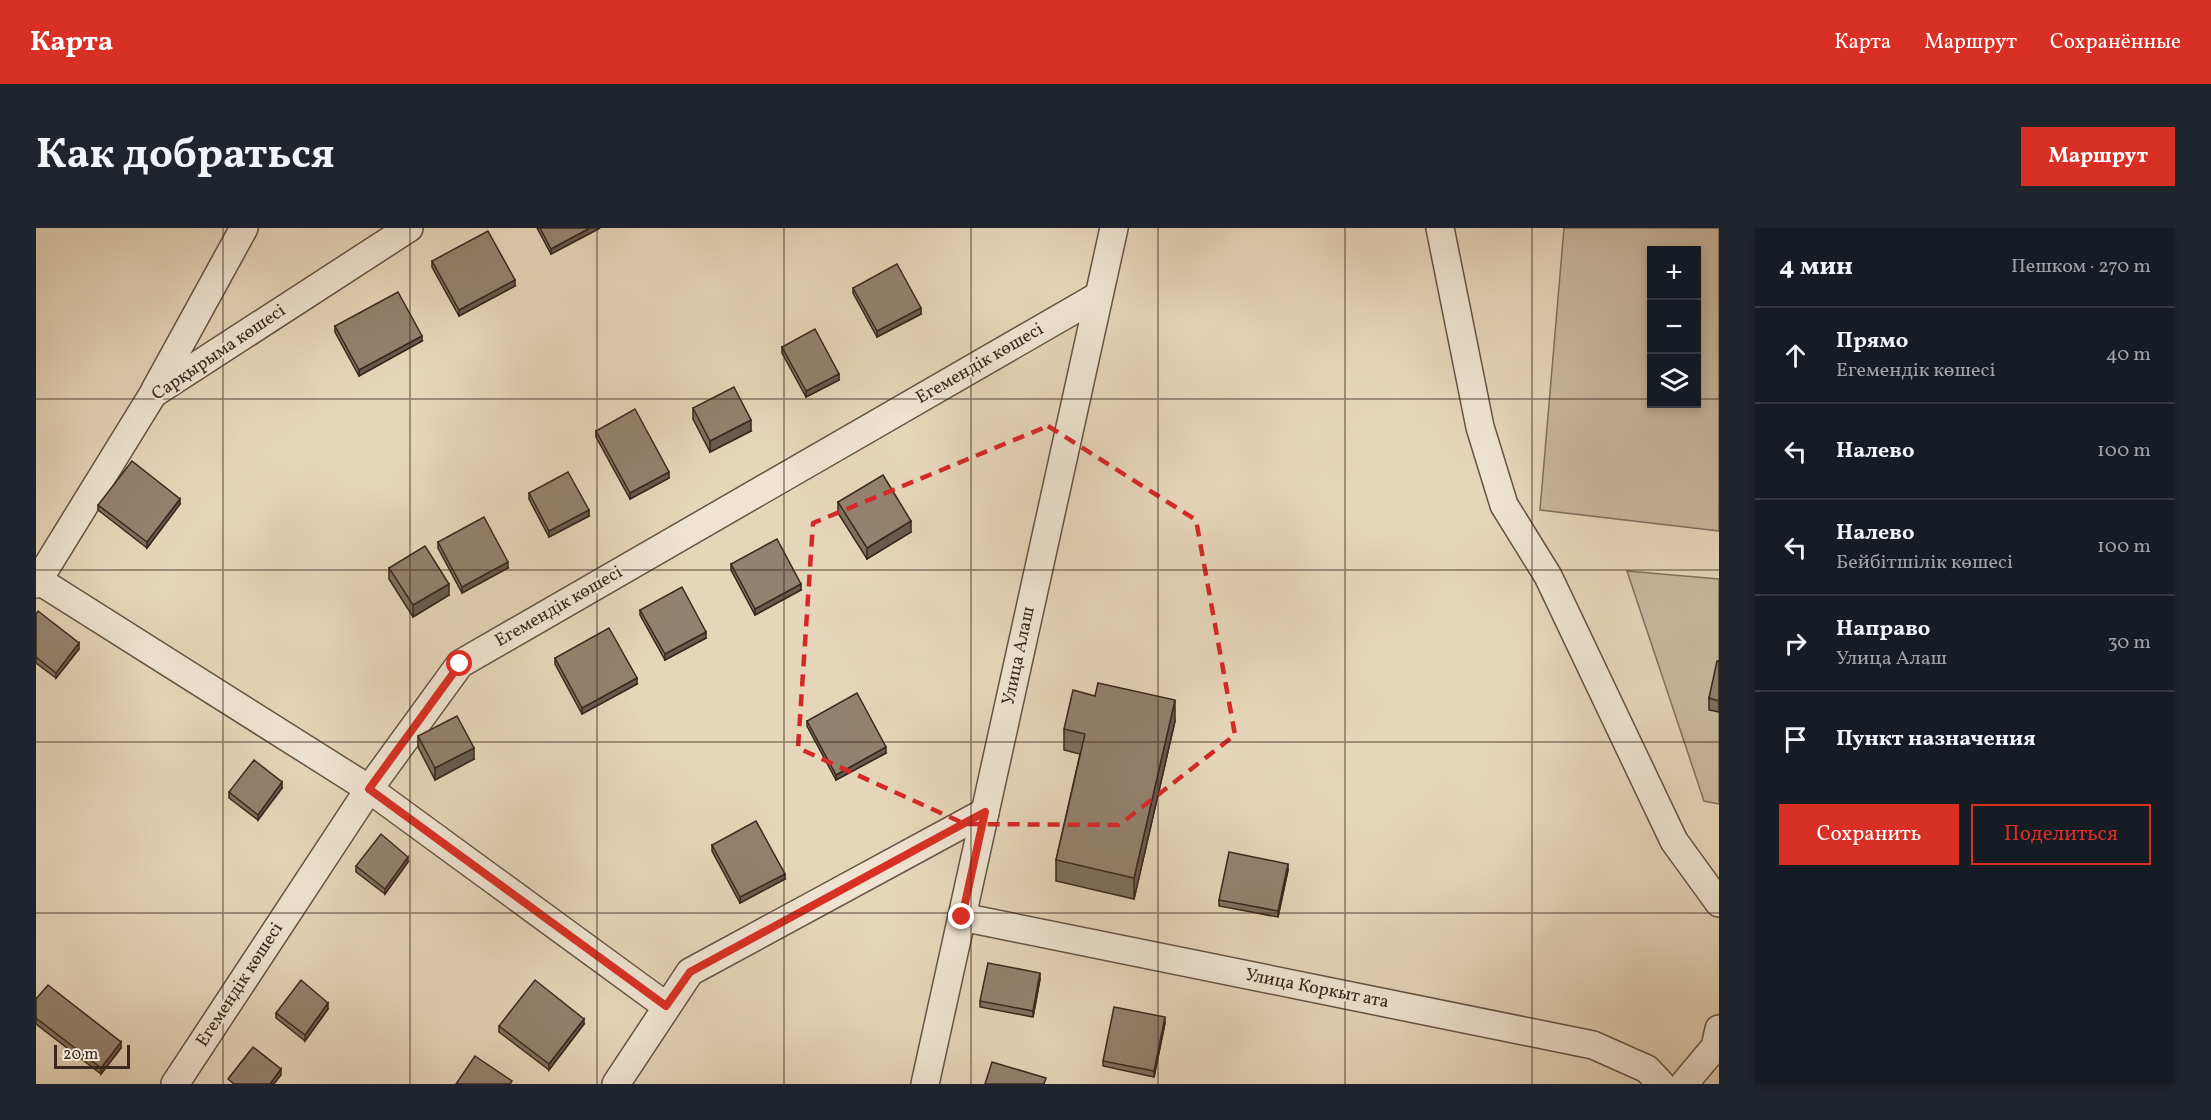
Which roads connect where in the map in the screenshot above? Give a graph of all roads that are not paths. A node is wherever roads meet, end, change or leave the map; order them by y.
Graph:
1 (244, 228) edge
2 (409, 228) edge
3 (1114, 228) edge
4 (1440, 228) edge
5 (1098, 296) junction
6 (153, 394) junction
7 (37, 582) edge
8 (369, 789) junction
9 (985, 812) junction
10 (1719, 903) edge
11 (962, 917) junction
12 (666, 1006) junction
13 (1719, 1029) edge
14 (176, 1084) edge
15 (616, 1084) edge
16 (925, 1084) edge
17 (1661, 1084) edge
18 (1684, 1084) edge

1 - 6 street
2 - 6 street, Сарқырыма көшесі
3 - 5 street, Улица Алаш
4 - 10 street
5 - 8 street, Егемендік көшесі
5 - 9 street, Улица Алаш
6 - 7 street, Сарқырыма көшесі
7 - 8 street
8 - 12 street
8 - 14 street, Егемендік көшесі
9 - 11 street, Улица Алаш
9 - 12 street
11 - 16 street, Улица Алаш
11 - 17 street, Улица Коркыт ата
12 - 15 street
13 - 18 street

